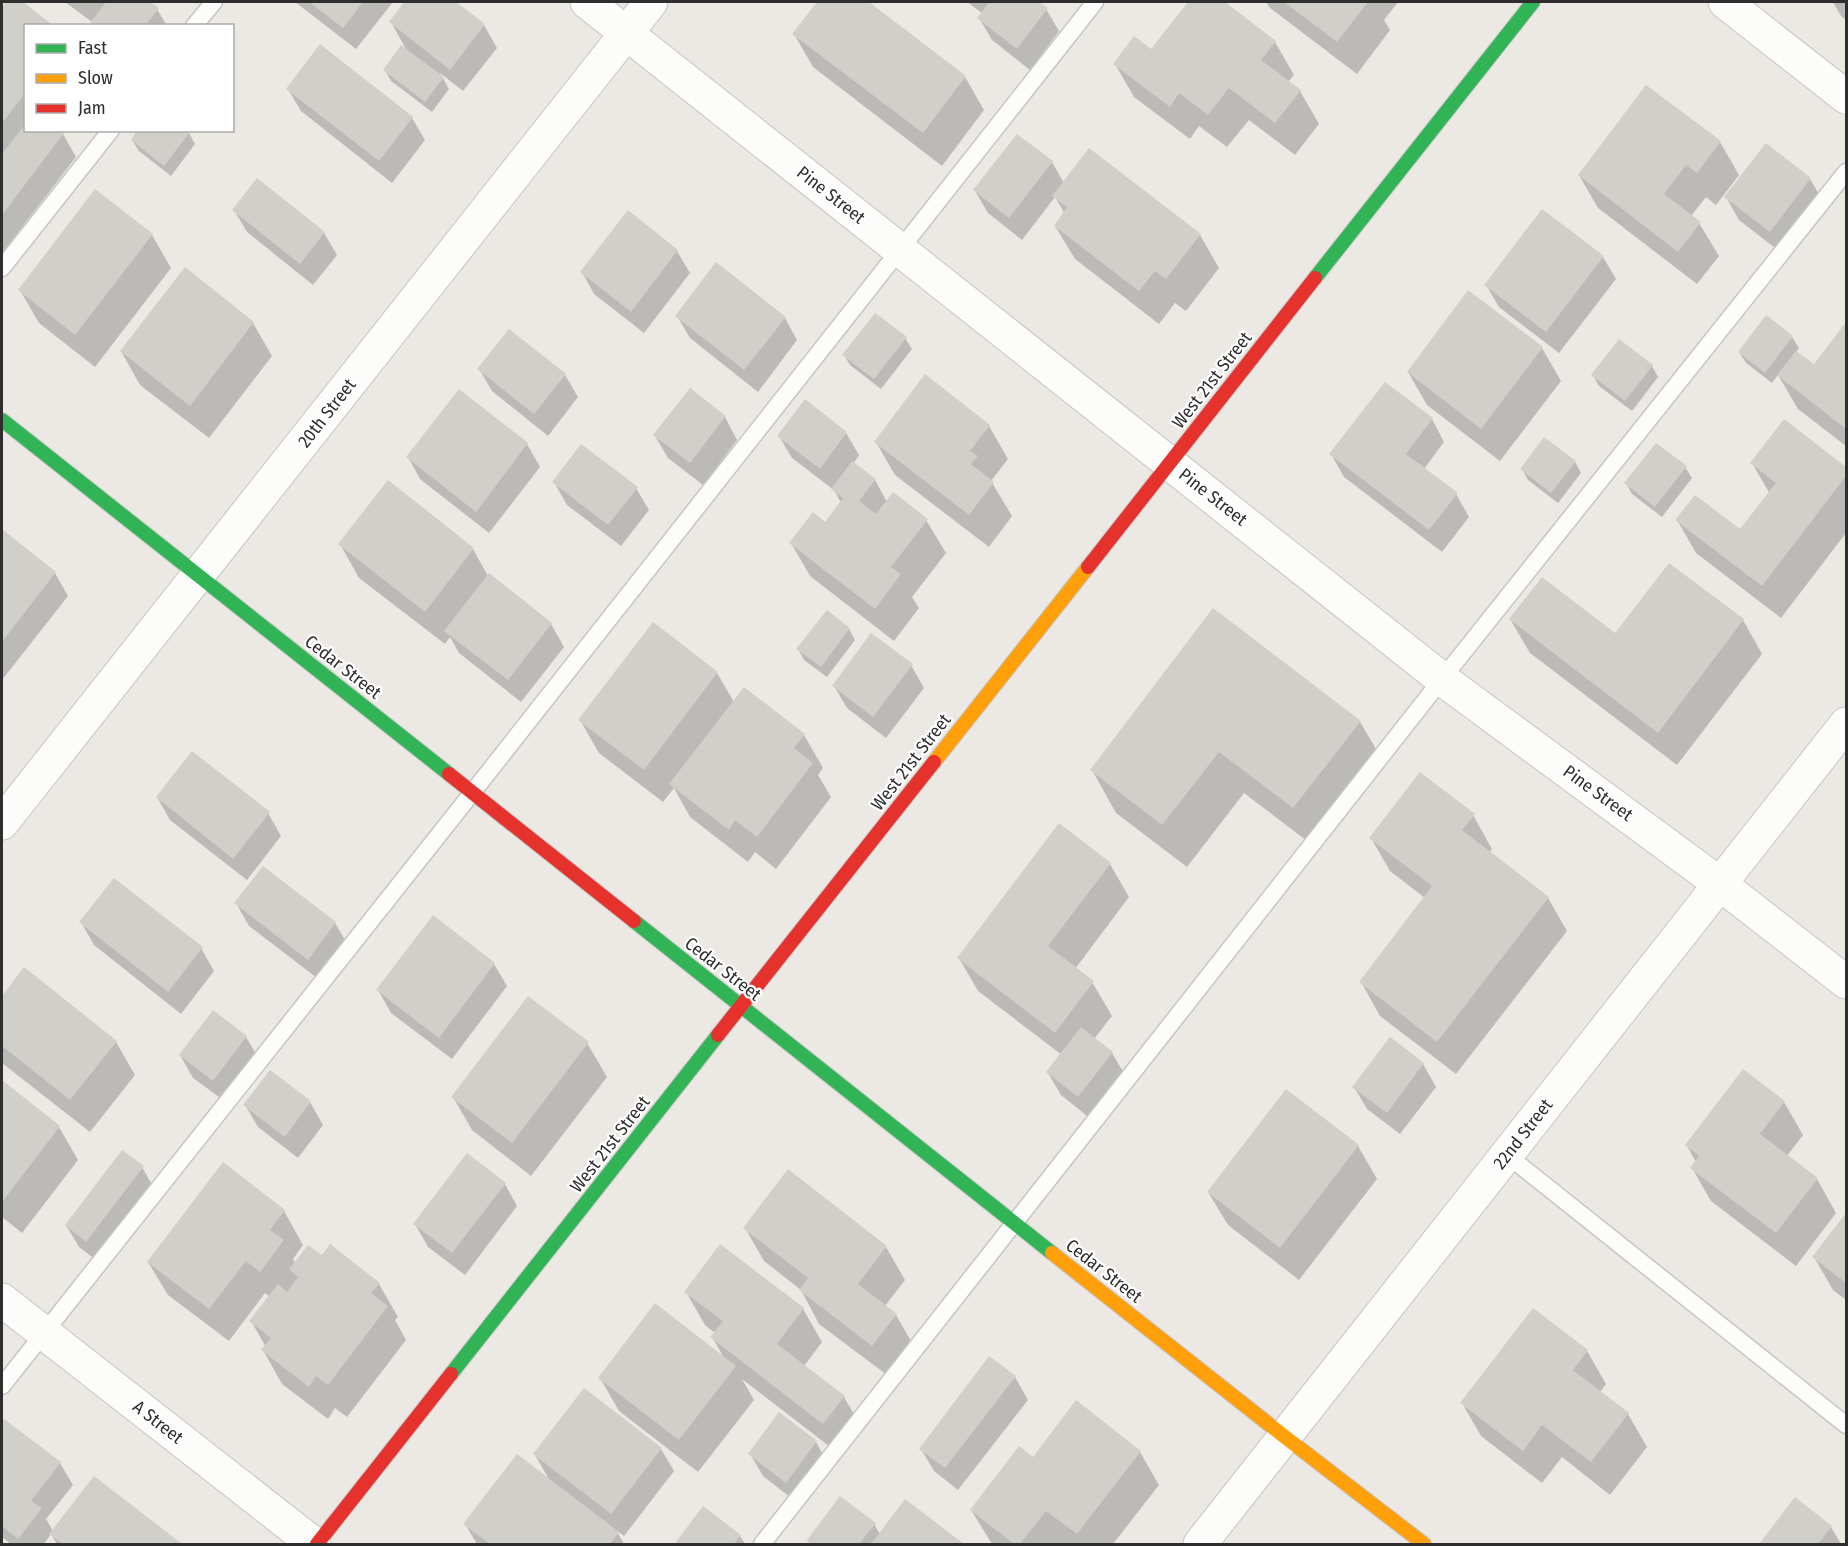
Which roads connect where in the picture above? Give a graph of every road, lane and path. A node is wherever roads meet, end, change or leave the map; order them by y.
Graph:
1 (214, 2) edge
2 (587, 2) edge
3 (651, 2) edge
4 (1095, 2) edge
5 (1533, 2) edge
6 (1725, 2) edge
7 (196, 24) edge
8 (626, 33) junction
9 (1846, 97) edge
10 (109, 132) edge
11 (1846, 172) edge
12 (899, 249) junction
13 (2, 268) edge
14 (2, 420) edge
15 (1170, 463) junction
16 (198, 576) junction
17 (1442, 679) junction
18 (1846, 724) edge
19 (472, 793) junction
20 (2, 823) edge
21 (1720, 884) junction
22 (1846, 982) edge
23 (742, 1006) junction
24 (1507, 1155) junction
25 (1015, 1223) junction
26 (2, 1300) edge
27 (44, 1333) junction
28 (2, 1386) edge
29 (1846, 1425) edge
30 (1285, 1437) junction
31 (316, 1545) edge
32 (762, 1545) edge
33 (1200, 1545) edge
34 (1424, 1545) edge

1 - 7 lane
2 - 8 street, Pine Street
3 - 8 street, 20th Street
4 - 12 lane
5 - 15 street, West 21st Street
6 - 9 street
8 - 12 street, Pine Street
8 - 16 street, 20th Street
10 - 13 lane
11 - 17 lane
12 - 15 street, Pine Street
12 - 19 lane
14 - 16 street, Cedar Street
15 - 17 street, Pine Street
15 - 23 street, West 21st Street
16 - 19 street, Cedar Street
16 - 20 street, 20th Street
17 - 21 street, Pine Street
17 - 25 lane
18 - 21 street, 22nd Street
19 - 23 street, Cedar Street
19 - 27 lane
21 - 22 street, Pine Street
21 - 24 street, 22nd Street
23 - 25 street, Cedar Street
23 - 31 street, West 21st Street
24 - 29 lane
24 - 30 street, 22nd Street
25 - 30 street, Cedar Street
25 - 32 lane
26 - 27 street, A Street
27 - 28 lane
27 - 31 street, A Street
30 - 33 street, 22nd Street
30 - 34 street, Cedar Street

